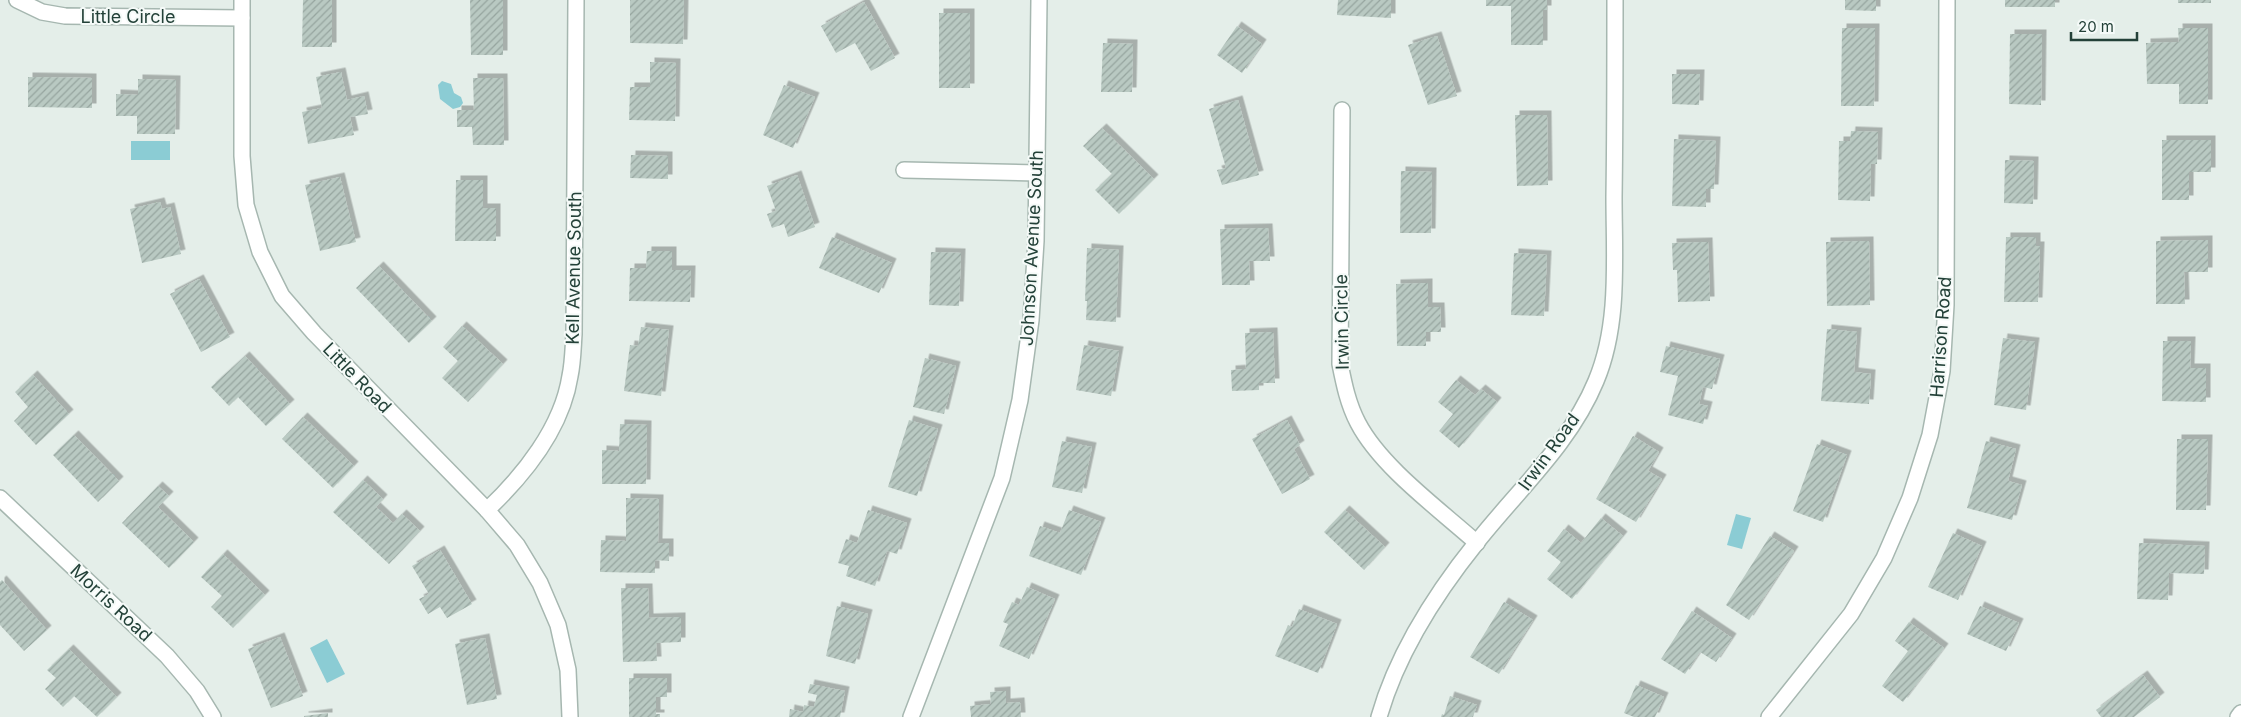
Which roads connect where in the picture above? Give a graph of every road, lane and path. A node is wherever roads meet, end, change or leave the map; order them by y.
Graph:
1 (17, 0) edge
2 (242, 0) edge
3 (576, 0) edge
4 (1040, 0) edge
5 (1615, 0) edge
6 (1947, 0) edge
7 (242, 18) junction
8 (1342, 110) dead end
9 (904, 170) dead end
10 (1037, 172) junction
11 (0, 498) edge
12 (487, 510) junction
13 (1477, 543) junction
14 (2241, 713) edge
15 (213, 717) edge
16 (570, 717) edge
17 (911, 717) edge
18 (1378, 717) edge
19 (1769, 717) edge
20 (2238, 717) edge

1 - 7 street, Little Circle
2 - 7 street, Little Road
3 - 12 street, Kell Avenue South
4 - 10 street, Johnson Avenue South
5 - 13 street, Irwin Road
6 - 19 street, Harrison Road
7 - 12 street, Little Road
8 - 13 street, Irwin Circle
9 - 10 street
10 - 17 street, Johnson Avenue South
11 - 15 street, Morris Road
12 - 16 street, Little Road
13 - 18 street, Irwin Road
14 - 20 street

